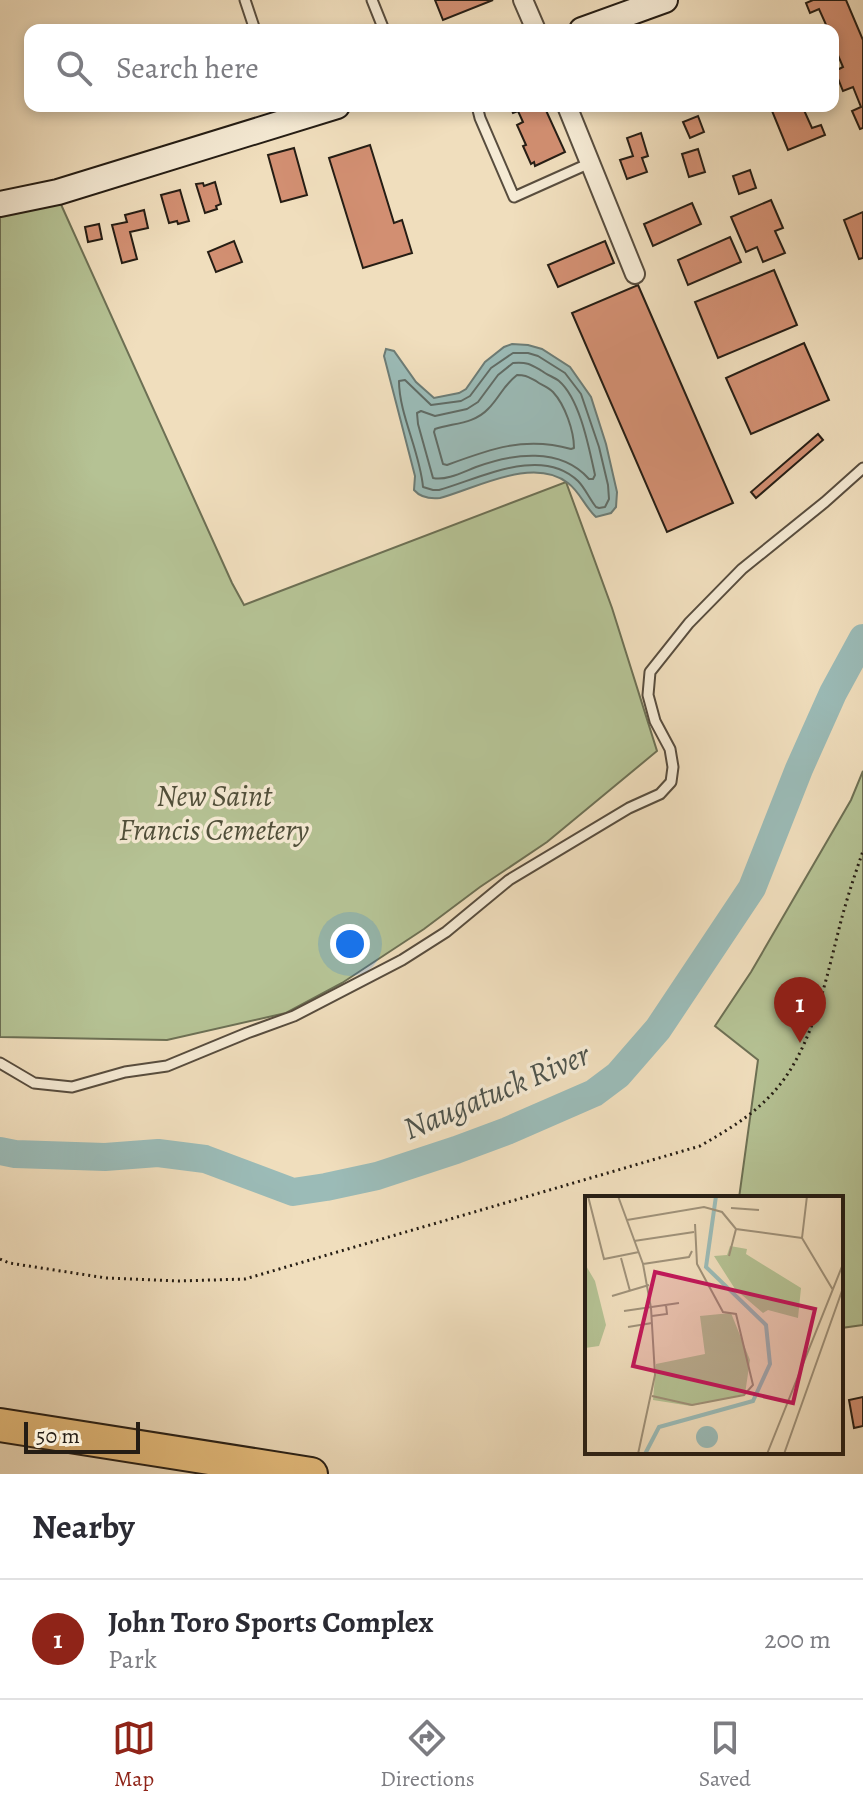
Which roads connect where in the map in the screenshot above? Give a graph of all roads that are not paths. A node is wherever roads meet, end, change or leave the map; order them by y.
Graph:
1 (245, 0) edge
2 (372, 0) edge
3 (523, 0) edge
4 (665, 0) edge
5 (253, 24) edge
6 (382, 24) edge
7 (533, 24) edge
8 (599, 24) edge
9 (479, 112) edge
10 (569, 112) edge
11 (284, 114) edge
12 (590, 163) junction
13 (0, 204) edge
14 (635, 274) dead end
15 (863, 468) edge
16 (0, 1063) edge
17 (0, 1425) edge
18 (311, 1474) edge

1 - 5 lane
2 - 6 lane
3 - 7 street
4 - 8 main road
9 - 12 lane
10 - 12 street
11 - 13 main road
12 - 14 street
15 - 16 lane
17 - 18 highway

